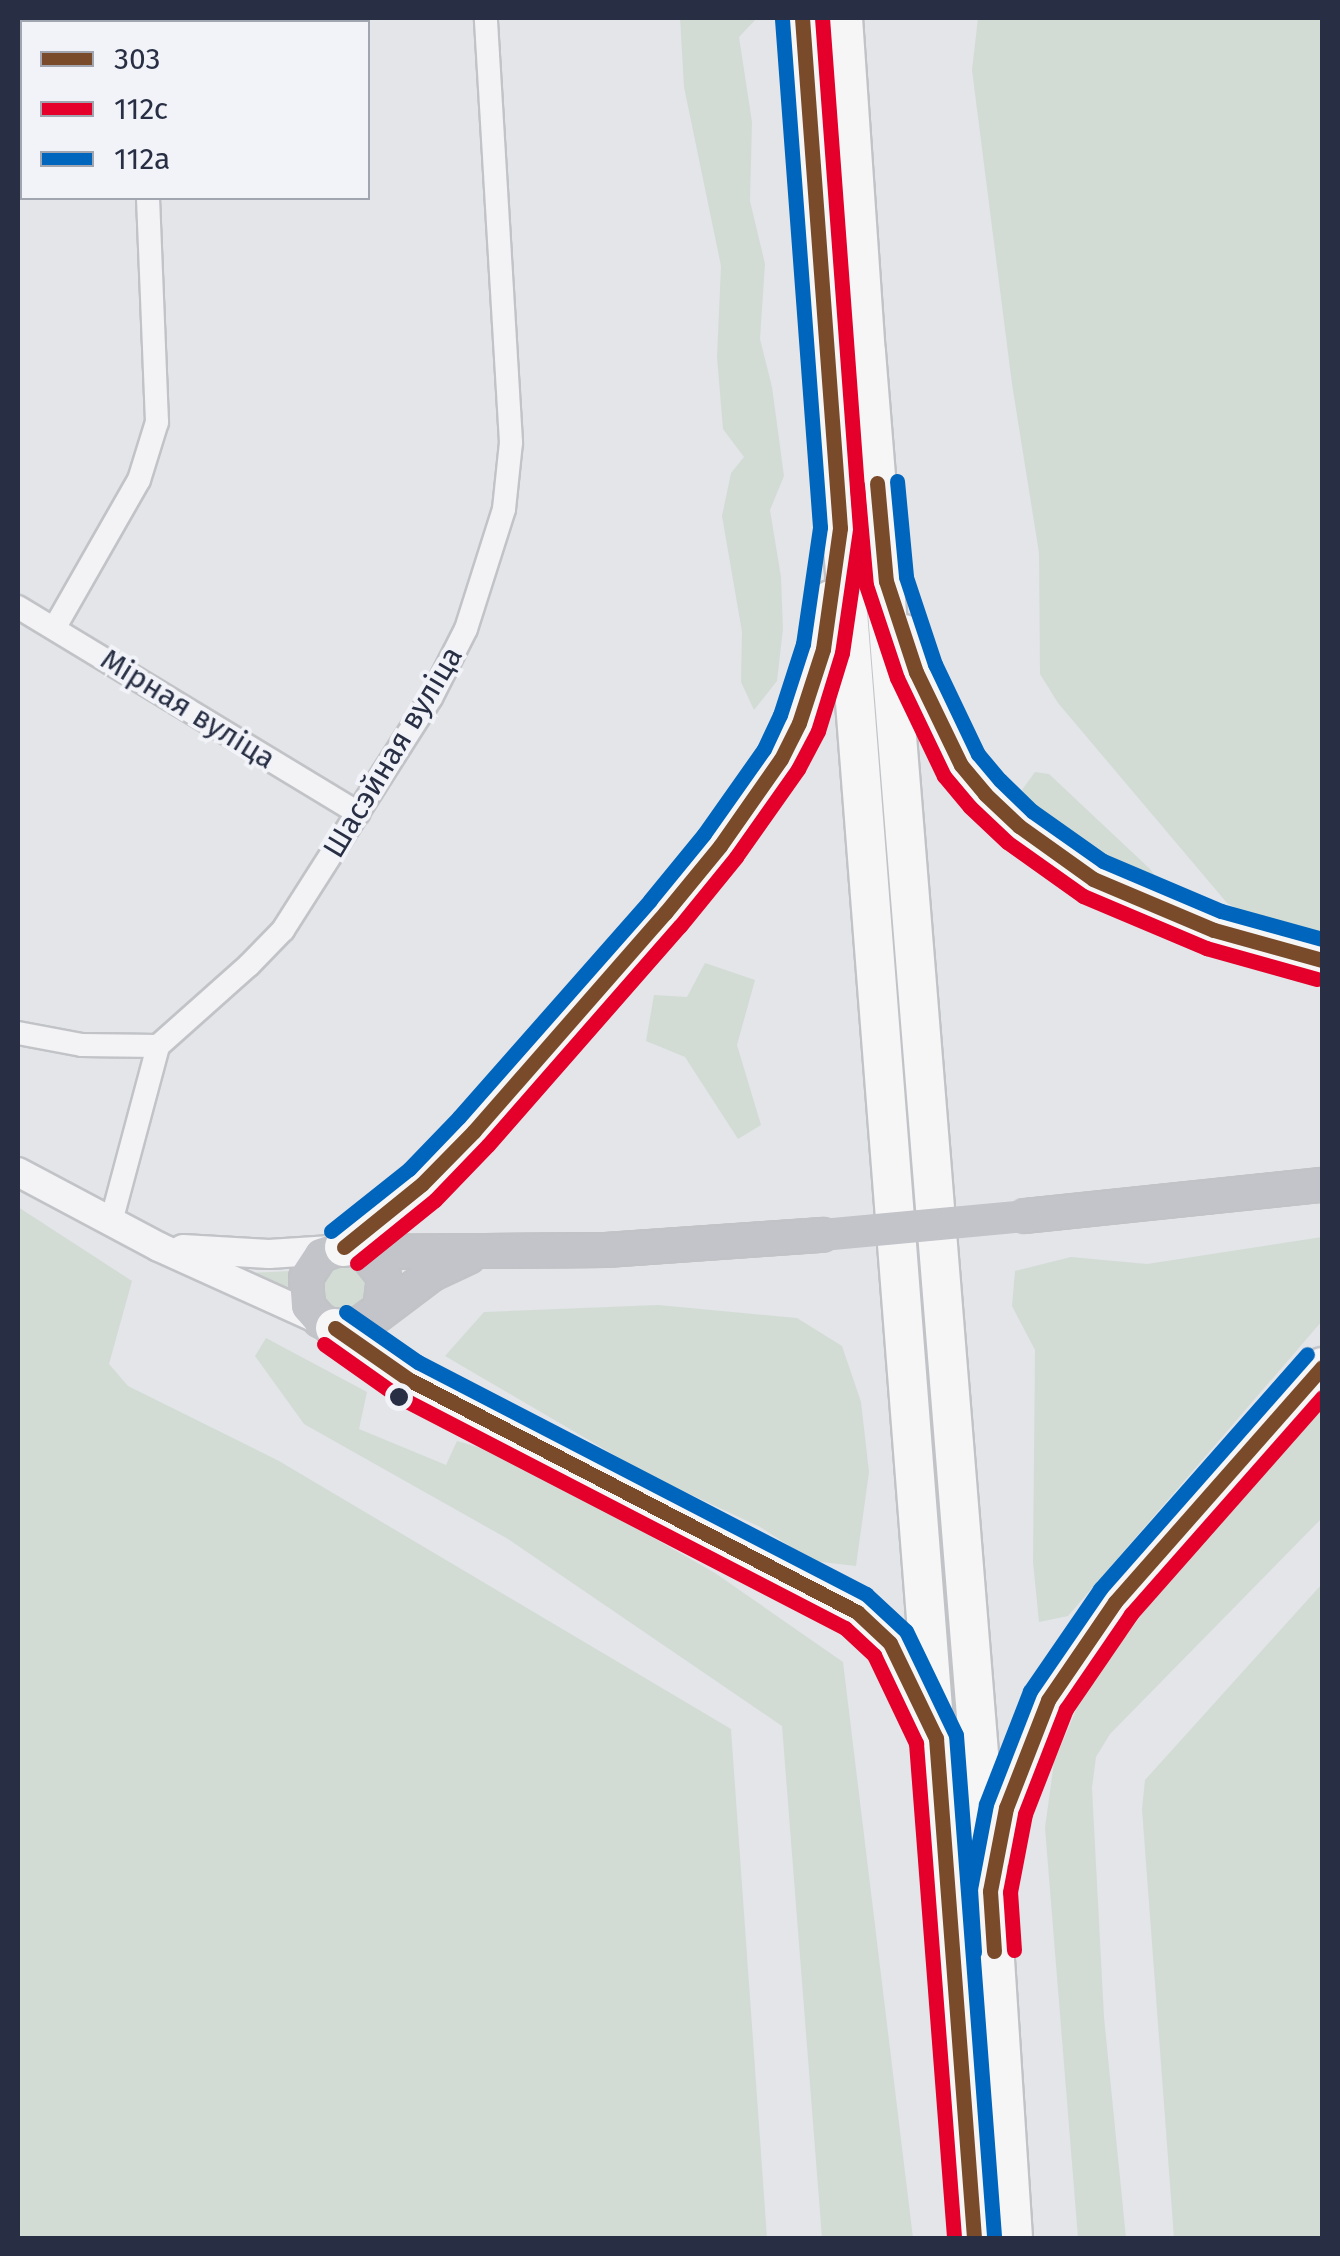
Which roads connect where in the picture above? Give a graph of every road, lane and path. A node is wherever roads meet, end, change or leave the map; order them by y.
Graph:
1 (486, 18) edge
2 (802, 18) edge
3 (843, 18) edge
4 (148, 200) edge
5 (840, 528) junction
6 (886, 580) junction
7 (18, 607) edge
8 (55, 627) junction
9 (358, 814) junction
10 (1322, 960) edge
11 (18, 1033) edge
12 (158, 1046) junction
13 (18, 1172) edge
14 (1322, 1185) edge
15 (111, 1222) junction
16 (159, 1247) junction
17 (346, 1250) junction
18 (476, 1253) junction
19 (373, 1318) junction
20 (328, 1324) junction
21 (1322, 1366) edge
22 (936, 1738) junction
23 (990, 1891) junction
24 (974, 2238) edge
25 (1013, 2238) edge

1 - 9 street, Шасэйная вуліца
2 - 5 highway
3 - 6 highway
4 - 8 street
5 - 17 highway
5 - 22 highway
6 - 10 highway
6 - 23 highway
7 - 8 street, Мірная вуліца
8 - 9 street, Мірная вуліца
9 - 12 street, Шасэйная вуліца
11 - 12 street
12 - 15 street
13 - 15 street
14 - 18 main road, bridge
15 - 16 street
16 - 17 street
16 - 20 street
17 - 18 main road
17 - 19 main road
17 - 20 main road
18 - 19 main road
19 - 20 main road
20 - 22 highway
21 - 23 highway
22 - 24 highway
23 - 25 highway

